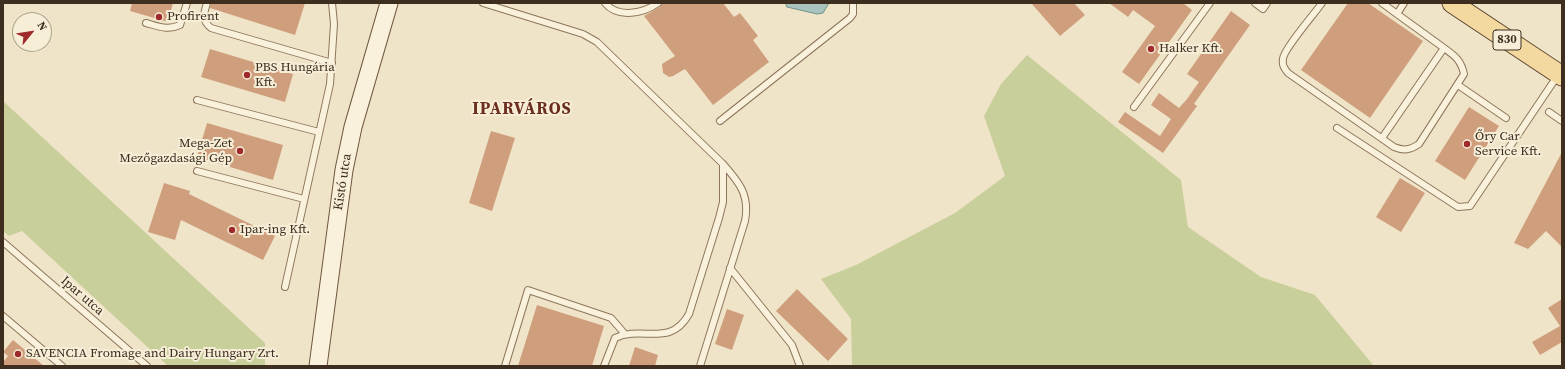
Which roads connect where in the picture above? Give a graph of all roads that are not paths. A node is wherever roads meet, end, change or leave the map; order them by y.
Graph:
1 (187, 3) edge
2 (207, 3) edge
3 (332, 3) edge
4 (389, 3) edge
5 (483, 3) edge
6 (605, 3) edge
7 (658, 3) edge
8 (853, 3) edge
9 (1210, 3) edge
10 (1255, 3) edge
11 (1267, 3) edge
12 (1322, 3) edge
13 (1382, 3) edge
14 (1404, 3) edge
15 (1452, 3) edge
16 (1397, 14) junction
17 (146, 23) dead end
18 (1444, 48) junction
19 (332, 63) junction
20 (1561, 73) edge
21 (1458, 85) junction
22 (197, 100) dead end
23 (1134, 107) dead end
24 (1549, 112) dead end
25 (1506, 118) dead end
26 (720, 121) dead end
27 (1562, 121) edge
28 (1337, 128) dead end
29 (319, 132) junction
30 (1382, 138) junction
31 (723, 164) junction
32 (197, 171) dead end
33 (304, 199) junction
34 (3, 242) edge
35 (730, 268) junction
36 (285, 287) dead end
37 (3, 316) edge
38 (624, 333) junction
39 (62, 366) edge
40 (147, 366) edge
41 (318, 366) edge
42 (505, 366) edge
43 (604, 366) edge
44 (700, 366) edge
45 (800, 366) edge

1 - 17 lane
2 - 19 lane
3 - 19 lane
4 - 41 street, Kistó utca
5 - 31 lane
6 - 7 lane
8 - 26 lane
9 - 23 lane
10 - 11 lane
12 - 30 lane
13 - 16 lane
14 - 16 lane
15 - 20 main road, 830
16 - 18 lane
18 - 21 lane
18 - 30 lane
19 - 29 lane
20 - 28 lane
21 - 25 lane
21 - 30 lane
22 - 29 lane
24 - 27 lane
29 - 33 lane
31 - 35 lane
31 - 38 lane
32 - 33 lane
33 - 36 lane
34 - 40 lane, Ipar utca
35 - 44 lane
35 - 45 lane
37 - 39 lane
38 - 42 lane
38 - 43 lane

